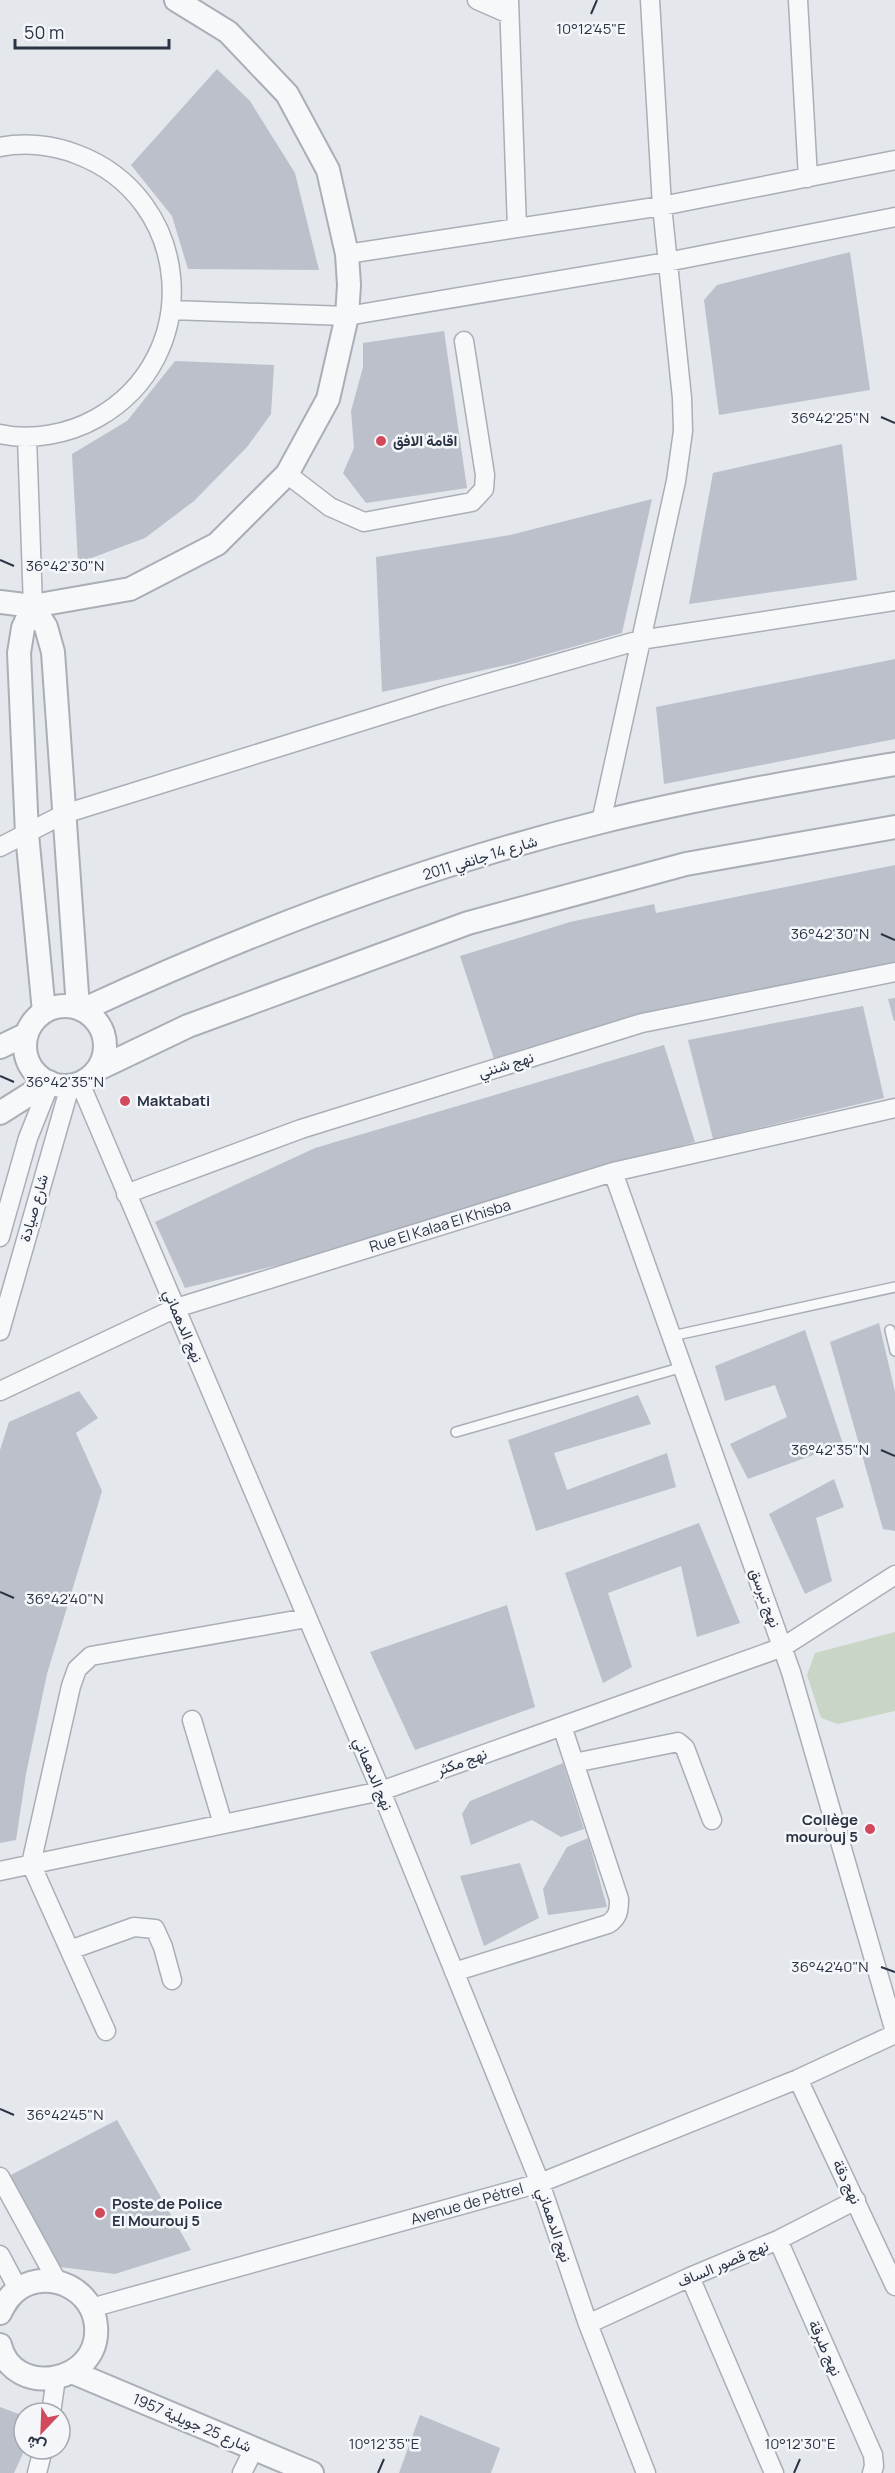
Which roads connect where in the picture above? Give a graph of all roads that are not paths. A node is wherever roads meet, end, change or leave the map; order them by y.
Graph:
1 (176, 0) edge
2 (477, 0) edge
3 (650, 0) edge
4 (798, 0) edge
5 (509, 7) edge
6 (0, 147) edge
7 (895, 160) edge
8 (808, 178) junction
9 (662, 206) junction
10 (895, 217) edge
11 (517, 228) junction
12 (347, 254) junction
13 (667, 262) junction
14 (171, 310) junction
15 (347, 316) junction
16 (464, 341) dead end
17 (0, 434) edge
18 (27, 437) junction
19 (287, 474) junction
20 (895, 601) edge
21 (0, 602) edge
22 (33, 606) junction
23 (640, 640) junction
24 (895, 764) edge
25 (64, 814) junction
26 (601, 822) junction
27 (895, 827) edge
28 (27, 834) junction
29 (0, 846) edge
30 (895, 972) edge
31 (80, 1009) junction
32 (44, 1012) junction
33 (27, 1034) junction
34 (0, 1047) edge
35 (69, 1080) junction
36 (895, 1108) edge
37 (0, 1113) edge
38 (613, 1172) junction
39 (126, 1194) junction
40 (0, 1238) edge
41 (895, 1287) edge
42 (176, 1308) junction
43 (890, 1330) dead end
44 (0, 1331) edge
45 (672, 1336) junction
46 (895, 1351) edge
47 (683, 1367) junction
48 (0, 1391) edge
49 (456, 1432) dead end
50 (895, 1575) edge
51 (307, 1618) junction
52 (783, 1647) junction
53 (192, 1720) dead end
54 (562, 1726) junction
55 (574, 1763) junction
56 (381, 1791) junction
57 (712, 1820) dead end
58 (223, 1824) junction
59 (31, 1864) junction
60 (0, 1871) edge
61 (70, 1950) junction
62 (454, 1972) junction
63 (172, 1980) dead end
64 (106, 2031) dead end
65 (895, 2033) edge
66 (798, 2079) junction
67 (0, 2177) edge
68 (540, 2183) junction
69 (856, 2200) junction
70 (778, 2240) junction
71 (0, 2254) edge
72 (690, 2277) junction
73 (57, 2281) junction
74 (895, 2286) edge
75 (18, 2289) junction
76 (91, 2308) junction
77 (0, 2313) edge
78 (588, 2324) junction
79 (0, 2345) edge
80 (0, 2367) edge
81 (64, 2375) junction
82 (29, 2376) junction
83 (55, 2401) edge
84 (254, 2449) junction
85 (873, 2464) edge
86 (243, 2473) edge
87 (312, 2473) edge
88 (646, 2473) edge
89 (774, 2473) edge

1 - 12 street
2 - 5 street
3 - 9 street
4 - 8 street
5 - 11 street
6 - 14 street
7 - 8 street
8 - 9 street
9 - 11 street
9 - 13 street
10 - 13 street
11 - 12 street
12 - 15 street
13 - 15 street
13 - 23 street
14 - 15 street
14 - 18 street
15 - 19 street
16 - 19 street
17 - 18 street
18 - 22 street
19 - 22 street
20 - 23 street
21 - 22 street
22 - 25 street
22 - 28 street
23 - 25 street
23 - 26 street
24 - 26 street, شارع 14 جانفي 2011
25 - 28 street
25 - 31 street
26 - 31 street, شارع 14 جانفي 2011
27 - 35 street
28 - 29 street
28 - 32 street
30 - 39 street, نهج شنني
31 - 32 street
31 - 35 street
32 - 33 street
33 - 34 street
33 - 35 street
35 - 37 street
35 - 39 street, نهج الدهماني
35 - 40 street, شارع صيادة
35 - 44 street, شارع صيادة
36 - 38 street, Rue El Kalaa El Khisba
38 - 42 street, Rue El Kalaa El Khisba
38 - 45 street, نهج تبرسق
39 - 42 street, نهج الدهماني
41 - 45 lane
42 - 48 street, Rue El Kalaa El Khisba
42 - 51 street, نهج الدهماني
43 - 46 lane
45 - 47 street, نهج تبرسق
47 - 49 lane
47 - 52 street, نهج تبرسق
50 - 52 street, نهج مكثر
51 - 56 street, نهج الدهماني
51 - 59 street
52 - 54 street, نهج مكثر
52 - 65 street, نهج تبرسق
53 - 58 street
54 - 55 street
54 - 56 street, نهج مكثر
55 - 57 street
55 - 62 street
56 - 58 street, نهج مكثر
56 - 62 street, نهج الدهماني
58 - 59 street, نهج مكثر
59 - 60 street, نهج مكثر
59 - 61 street
61 - 63 street
61 - 64 street
62 - 68 street, نهج الدهماني
65 - 66 street, Avenue de Pétrel
66 - 68 street, Avenue de Pétrel
66 - 69 street, نهج دقة
67 - 73 street
68 - 76 street, Avenue de Pétrel
68 - 78 street, نهج الدهماني
69 - 70 street, نهج قصور الساف
69 - 74 street, نهج دقة
70 - 72 street, نهج قصور الساف
70 - 85 street, نهج طبرقة
71 - 75 street
72 - 78 street, نهج قصور الساف
72 - 89 street
73 - 75 street
73 - 76 street
75 - 77 street
76 - 81 street
78 - 88 street, نهج الدهماني
79 - 82 street
80 - 82 street
81 - 82 street, شارع 25 جويلية 1957
81 - 83 street
81 - 84 street, شارع 25 جويلية 1957
84 - 86 street
84 - 87 street, شارع 25 جويلية 1957

